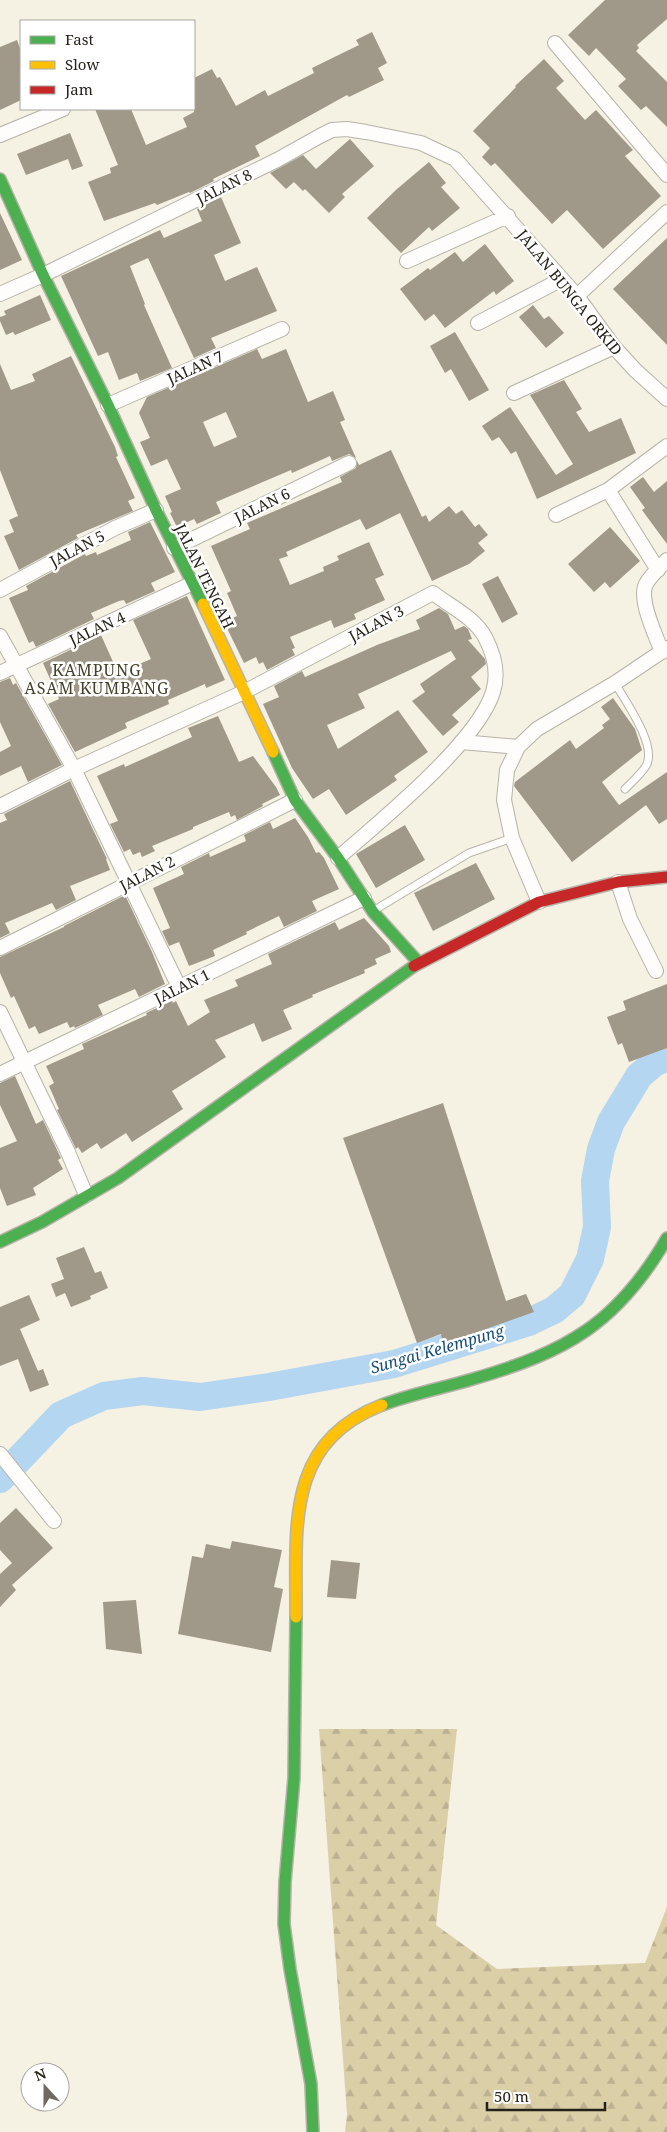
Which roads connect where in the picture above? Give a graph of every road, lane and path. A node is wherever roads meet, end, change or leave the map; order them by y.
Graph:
1 (555, 43) dead end
2 (60, 110) edge
3 (0, 134) edge
4 (455, 159) joint
5 (667, 175) edge
6 (0, 180) edge
7 (667, 212) edge
8 (508, 216) junction
9 (407, 261) dead end
10 (43, 275) junction
11 (562, 279) junction
12 (0, 294) edge
13 (577, 296) junction
14 (478, 322) dead end
15 (282, 329) dead end
16 (614, 347) junction
17 (514, 393) dead end
18 (667, 399) edge
19 (108, 405) junction
20 (667, 446) edge
21 (349, 462) dead end
22 (608, 490) junction
23 (156, 510) junction
24 (556, 515) dead end
25 (174, 548) junction
26 (662, 565) edge
27 (193, 584) junction
28 (0, 590) edge
29 (0, 636) edge
30 (665, 650) edge
31 (16, 665) junction
32 (0, 673) edge
33 (615, 683) junction
34 (244, 692) junction
35 (461, 742) junction
36 (518, 747) junction
37 (74, 769) junction
38 (625, 789) dead end
39 (295, 800) junction
40 (0, 806) edge
41 (512, 838) junction
42 (338, 858) junction
43 (667, 877) edge
44 (618, 882) junction
45 (128, 883) junction
46 (364, 898) junction
47 (539, 902) junction
48 (373, 912) junction
49 (0, 948) edge
50 (419, 963) junction
51 (656, 971) dead end
52 (179, 987) junction
53 (0, 1012) edge
54 (23, 1062) junction
55 (0, 1074) edge
56 (86, 1196) junction
57 (667, 1238) edge
58 (0, 1242) edge
59 (1, 1455) edge
60 (54, 1521) dead end
61 (313, 2132) edge

1 - 5 street
2 - 3 street
4 - 8 street, JALAN BUNGA ORKID
4 - 10 street, JALAN 8
6 - 10 street, JALAN TENGAH
7 - 13 street
8 - 9 street
8 - 11 street, JALAN BUNGA ORKID
10 - 12 street, JALAN 8
10 - 19 street, JALAN TENGAH
11 - 13 street, JALAN BUNGA ORKID
11 - 14 street
13 - 16 street, JALAN BUNGA ORKID
15 - 19 street, JALAN 7
16 - 17 street
16 - 18 street, JALAN BUNGA ORKID
19 - 23 street, JALAN TENGAH
20 - 22 street
21 - 25 street, JALAN 6
22 - 24 street
22 - 26 street
23 - 25 street, JALAN TENGAH
23 - 28 street, JALAN 5
25 - 27 street, JALAN TENGAH
26 - 30 street
27 - 31 street, JALAN 4
27 - 34 street, JALAN TENGAH
29 - 31 street
30 - 33 street
31 - 32 street, JALAN 4
31 - 37 street
33 - 36 street
33 - 38 lane
34 - 35 street, JALAN 3
34 - 37 street, JALAN 3
34 - 39 street, JALAN TENGAH
35 - 36 street
35 - 42 street, JALAN 3
36 - 41 street
37 - 40 street, JALAN 3
37 - 45 street
39 - 42 street, JALAN TENGAH
39 - 45 street, JALAN 2
41 - 47 street
41 - 48 lane
42 - 46 street, JALAN TENGAH
43 - 44 street
44 - 47 street
44 - 51 street
45 - 49 street, JALAN 2
45 - 52 street
46 - 48 street, JALAN TENGAH
46 - 52 street, JALAN 1
47 - 50 street
48 - 50 street, JALAN TENGAH
50 - 56 street
52 - 54 street, JALAN 1
53 - 54 street
54 - 55 street, JALAN 1
54 - 56 street
56 - 58 street
57 - 61 street
59 - 60 street

